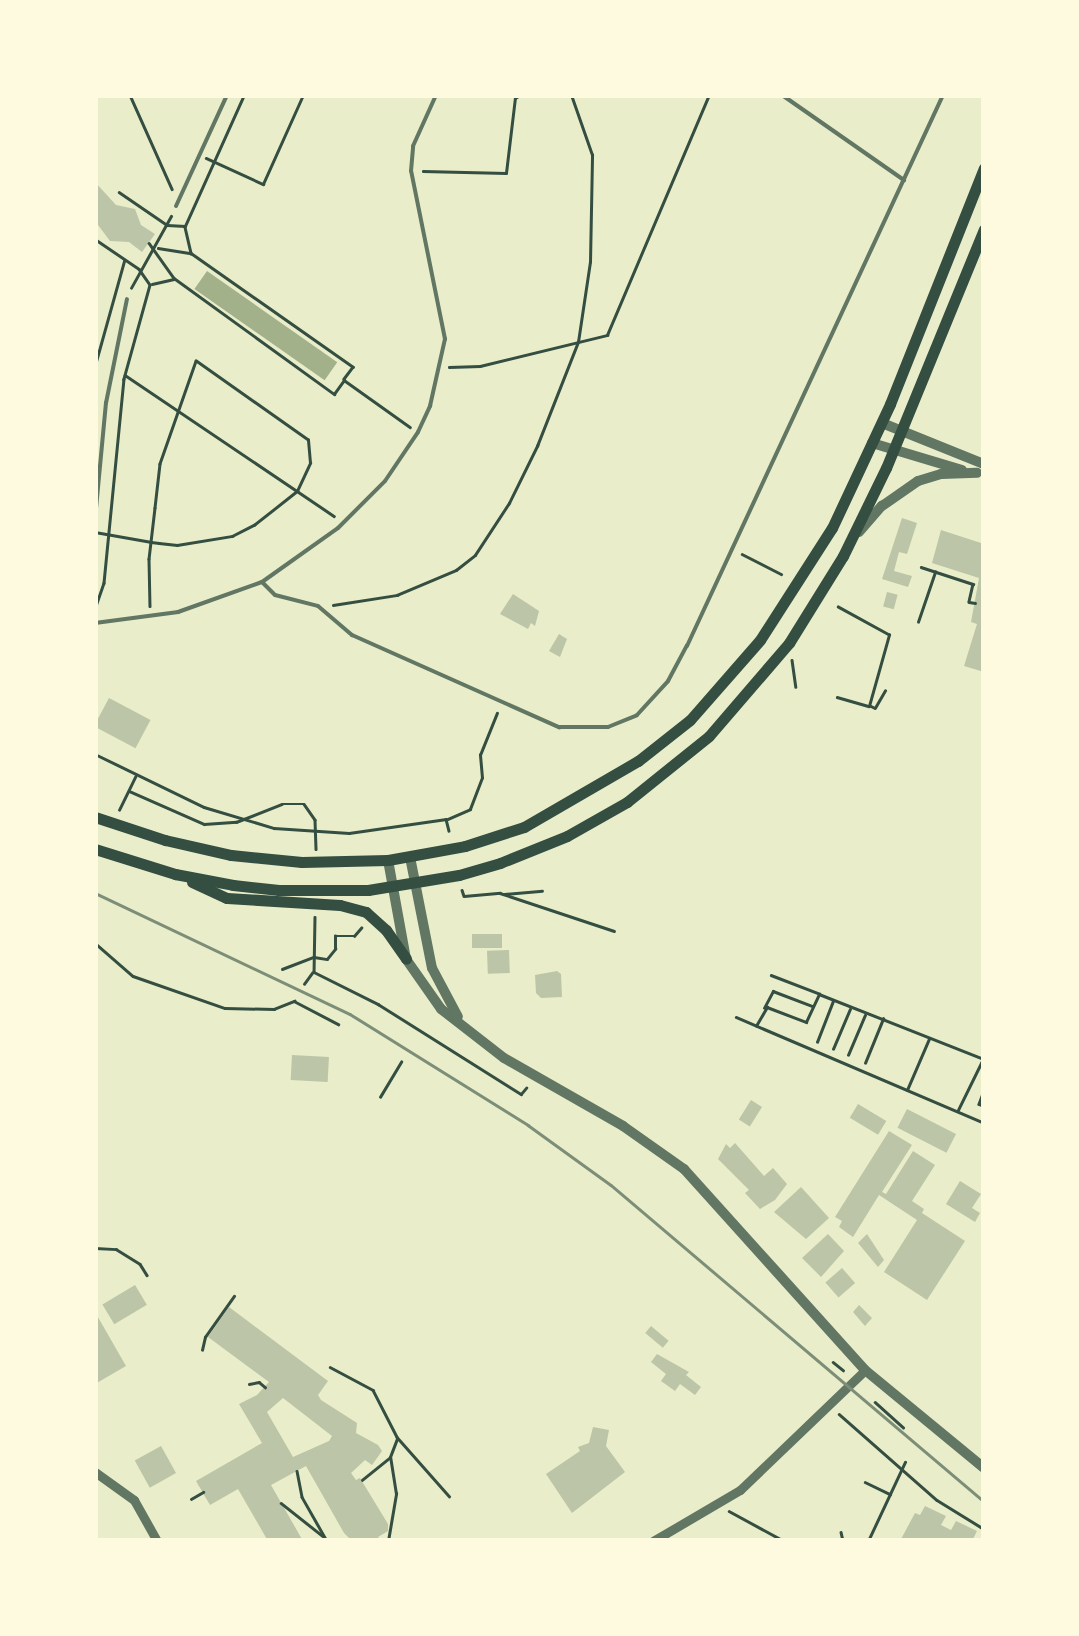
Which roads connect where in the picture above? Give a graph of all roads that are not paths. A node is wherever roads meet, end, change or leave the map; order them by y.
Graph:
1 (227, 95) edge
2 (436, 95) edge
3 (782, 95) edge
4 (944, 95) edge
5 (984, 168) edge
6 (904, 180) junction
7 (176, 206) road end
8 (984, 229) edge
9 (127, 299) road end
10 (882, 422) junction
11 (902, 430) junction
12 (872, 444) junction
13 (893, 452) junction
14 (982, 471) edge
15 (95, 519) edge
16 (843, 556) junction
17 (262, 582) junction
18 (95, 623) edge
19 (95, 817) edge
20 (95, 849) edge
21 (410, 857) junction
22 (388, 860) junction
23 (175, 874) junction
24 (416, 884) junction
25 (393, 888) junction
26 (406, 959) junction
27 (474, 1036) junction
28 (865, 1370) junction
29 (984, 1468) edge
30 (95, 1472) edge
31 (157, 1541) edge
32 (653, 1541) edge

1 - 7 lane
2 - 17 lane
3 - 6 lane
4 - 6 lane
5 - 10 main road
6 - 17 lane
8 - 11 main road
9 - 15 lane
10 - 11 street
10 - 12 main road
11 - 13 main road
11 - 14 street
12 - 13 street
12 - 21 main road
13 - 14 street
13 - 16 main road
14 - 16 street
16 - 24 main road
17 - 18 lane
19 - 22 main road
20 - 23 main road
21 - 22 main road
21 - 24 street
22 - 25 street
23 - 25 main road
23 - 26 main road
24 - 25 main road
24 - 27 street
25 - 26 street
26 - 27 street
27 - 28 street
28 - 29 street
28 - 32 street
30 - 31 street

